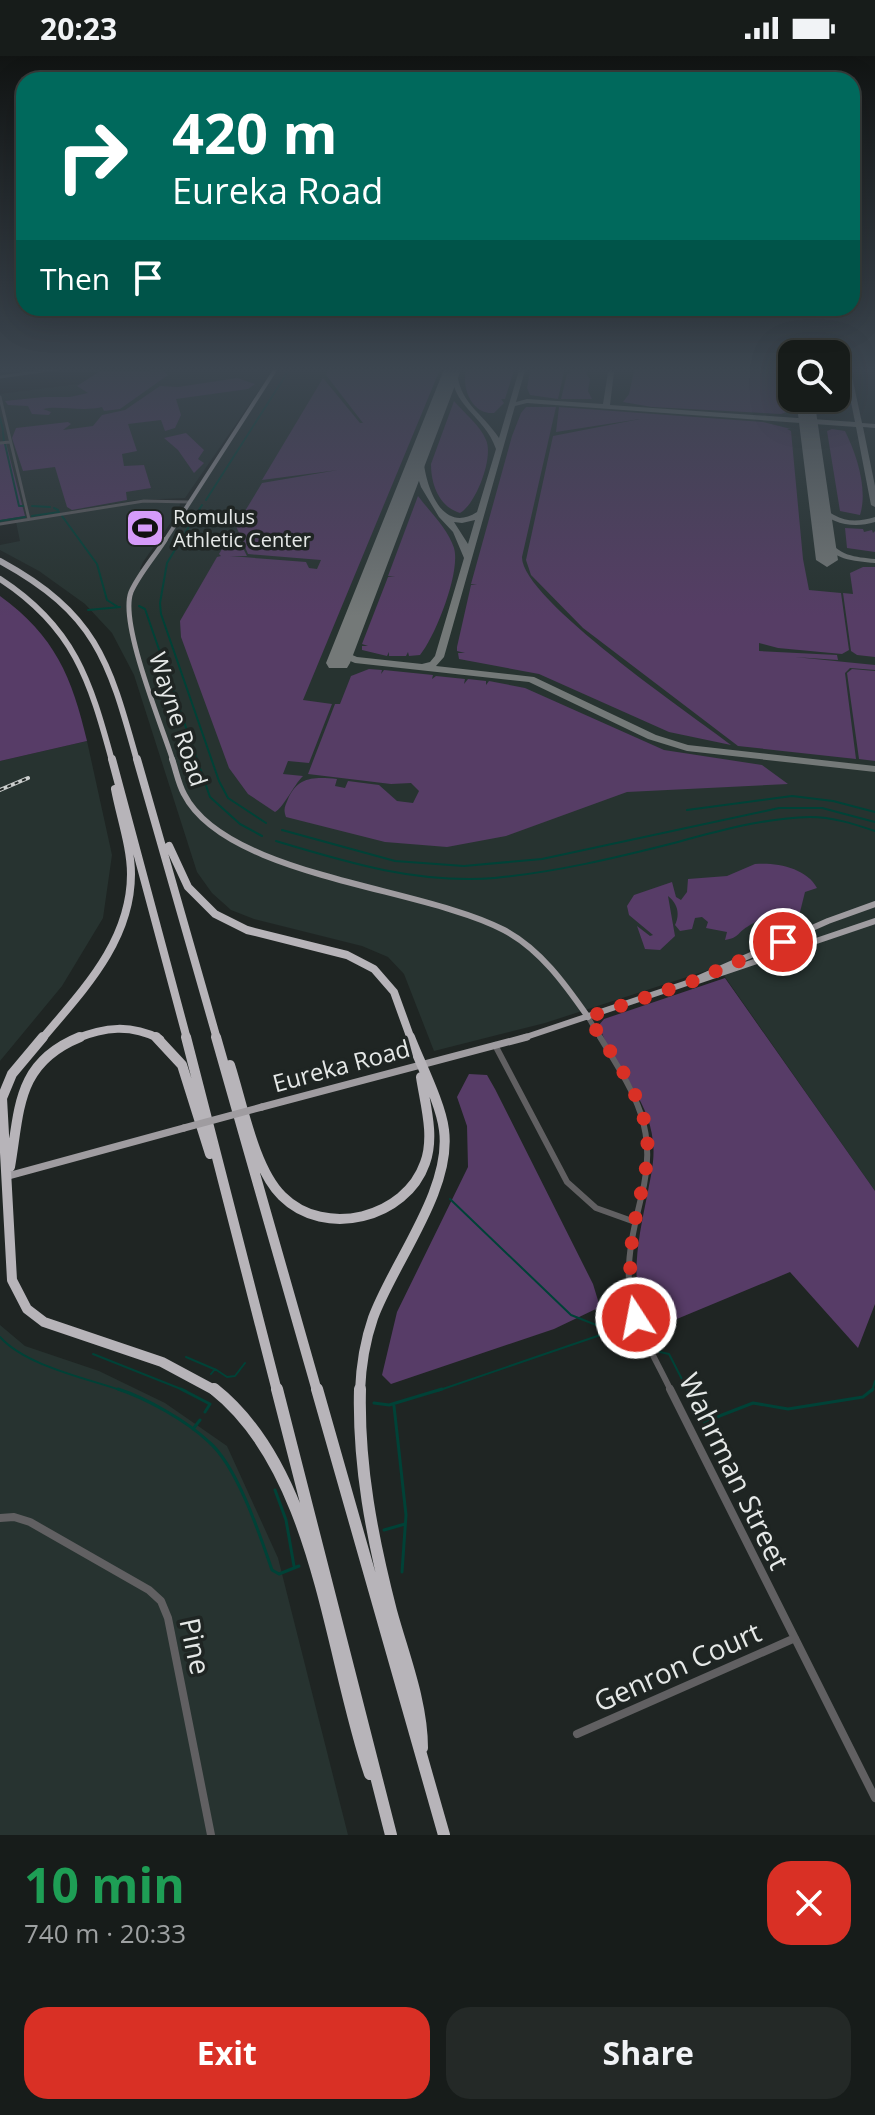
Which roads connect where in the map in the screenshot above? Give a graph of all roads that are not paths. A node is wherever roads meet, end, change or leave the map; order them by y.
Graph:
1 (12, 450) edge
2 (223, 450) edge
3 (189, 502) junction
4 (29, 519) junction
5 (0, 524) edge
6 (0, 561) edge
7 (0, 579) edge
8 (133, 742) junction
9 (109, 749) junction
10 (875, 904) edge
11 (838, 917) junction
12 (875, 921) edge
13 (848, 931) junction
14 (691, 982) junction
15 (588, 1017) junction
16 (217, 1031) junction
17 (494, 1044) junction
18 (419, 1065) junction
19 (4, 1177) edge
20 (231, 1217) junction
21 (635, 1222) junction
22 (0, 1518) edge
23 (795, 1638) junction
24 (577, 1734) dead end
25 (422, 1757) junction
26 (875, 1798) edge
27 (383, 1808) junction
28 (211, 1835) edge
29 (391, 1835) edge
30 (444, 1835) edge

1 - 4 street
2 - 3 main road, Wayne Road
3 - 4 street
3 - 15 main road, Wayne Road
4 - 5 street
6 - 8 highway
7 - 9 highway
8 - 16 highway
8 - 18 highway
9 - 19 highway
9 - 20 highway
10 - 11 main road, Eureka Road
11 - 13 main road
11 - 14 main road, Eureka Road
12 - 13 main road, Eureka Road
13 - 14 main road, Eureka Road
14 - 15 main road, Eureka Road
15 - 17 main road, Eureka Road
15 - 21 street, Wahrman Street
16 - 18 highway
16 - 25 highway
17 - 18 main road, Eureka Road
17 - 21 street
18 - 19 main road, Eureka Road, bridge
18 - 25 highway
19 - 20 highway
19 - 27 highway
20 - 27 highway
21 - 23 street, Wahrman Street
22 - 28 street, Pine
23 - 24 street, Genron Court
23 - 26 street, Wahrman Street
25 - 30 highway
27 - 29 highway

